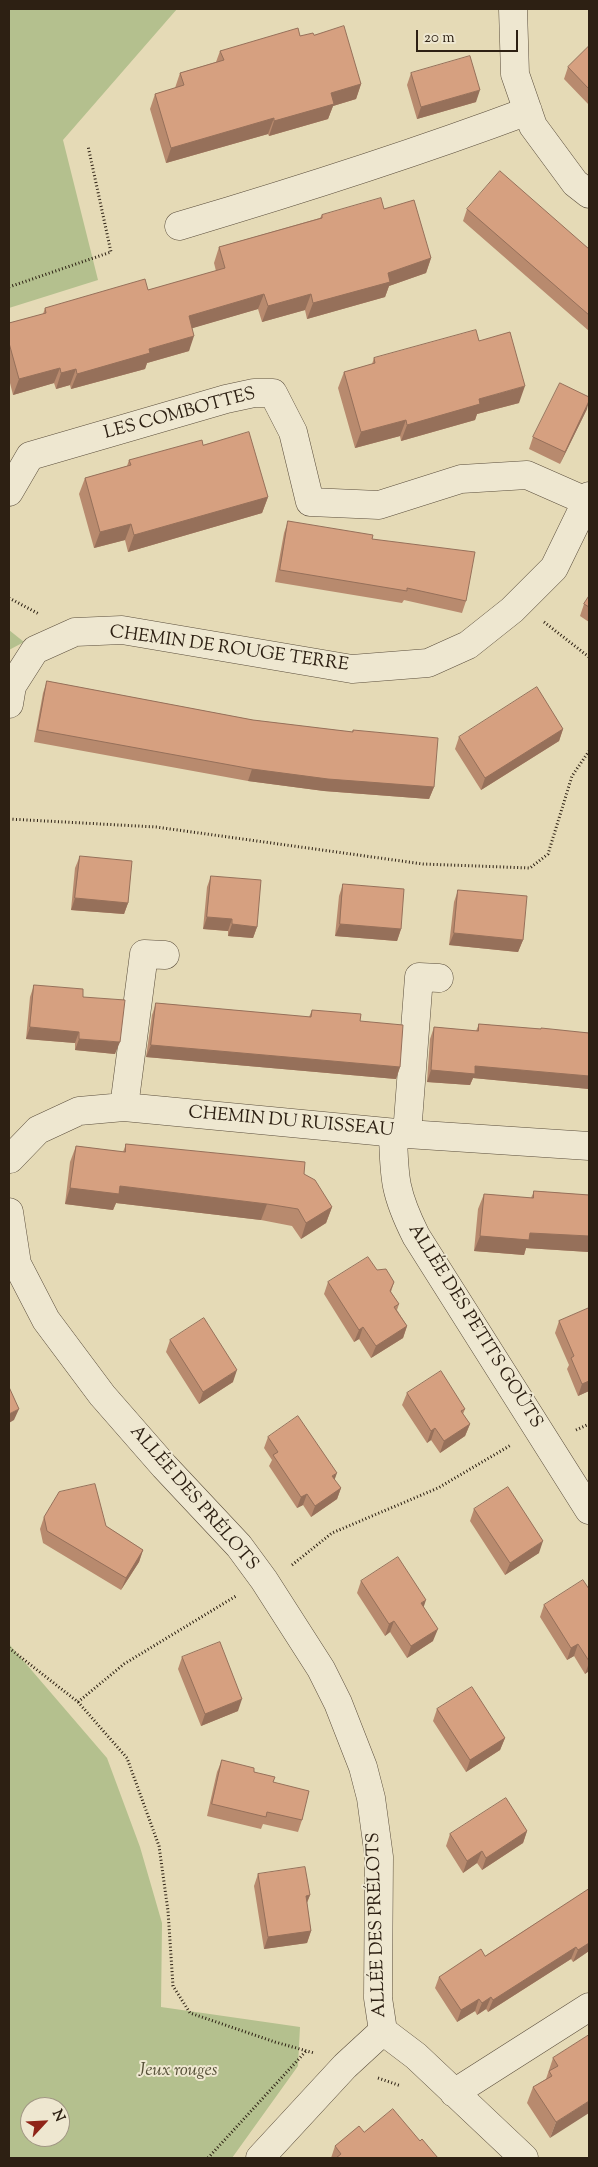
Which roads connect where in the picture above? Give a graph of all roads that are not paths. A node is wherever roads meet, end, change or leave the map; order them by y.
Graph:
1 (513, 9) edge
2 (528, 111) junction
3 (589, 194) edge
4 (179, 226) dead end
5 (9, 492) edge
6 (588, 498) edge
7 (9, 704) edge
8 (145, 953) dead end
9 (420, 977) dead end
10 (124, 1107) junction
11 (400, 1134) junction
12 (589, 1146) edge
13 (9, 1163) edge
14 (9, 1212) edge
15 (589, 1510) edge
16 (589, 2007) edge
17 (383, 2032) junction
18 (454, 2092) junction
19 (260, 2158) edge
20 (524, 2158) edge

1 - 2 street
2 - 3 street
2 - 4 street
5 - 6 street, LES COMBOTTES
6 - 7 street, CHEMIN DE ROUGE TERRE
8 - 10 street
9 - 11 street, ALLÉE DES PETITS GOÛTS
10 - 11 street, CHEMIN DU RUISSEAU
10 - 13 street, CHEMIN DU RUISSEAU
11 - 12 street, CHEMIN DU RUISSEAU
11 - 15 street, ALLÉE DES PETITS GOÛTS
14 - 17 street, ALLÉE DES PRÉLOTS
16 - 18 street
17 - 18 street
17 - 19 street
18 - 20 street

